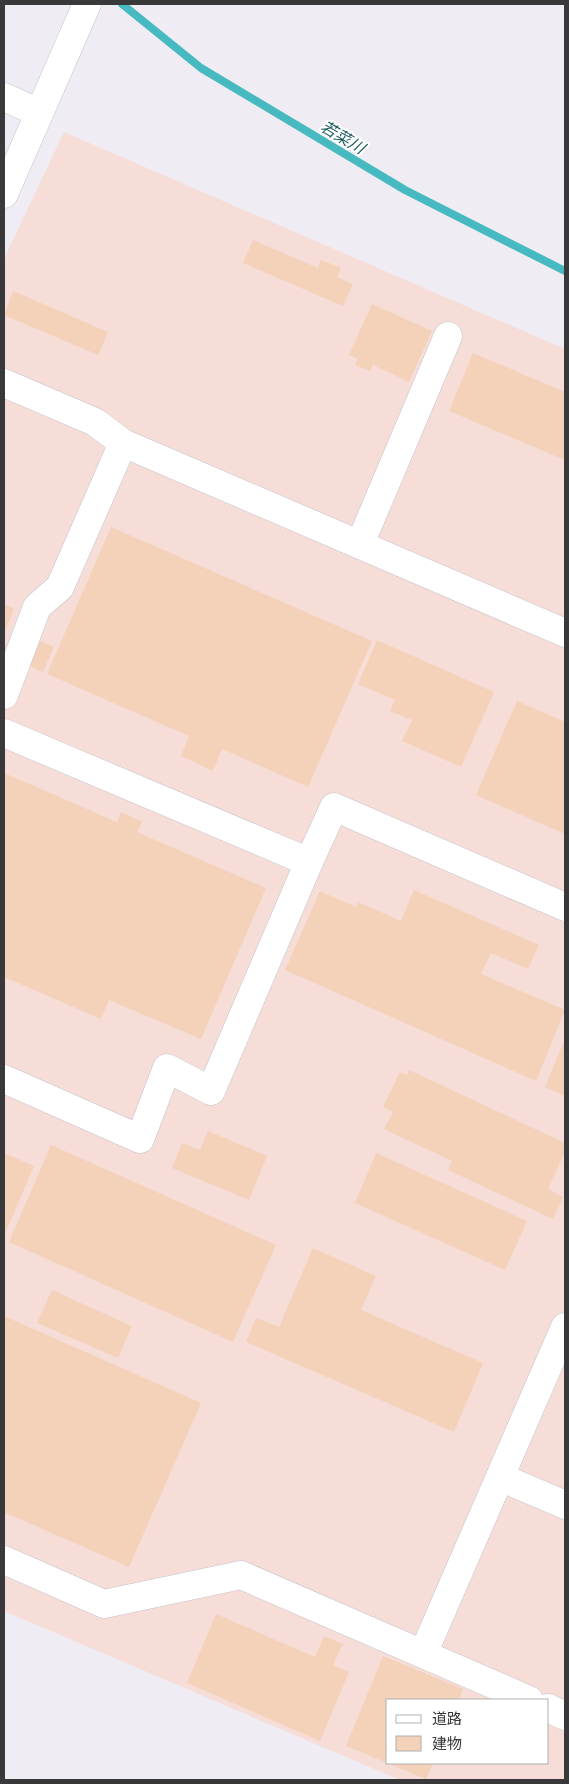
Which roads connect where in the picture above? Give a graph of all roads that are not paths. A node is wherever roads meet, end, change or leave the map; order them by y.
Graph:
1 (87, 4) edge
2 (4, 97) edge
3 (39, 113) junction
4 (4, 194) edge
5 (448, 336) dead end
6 (4, 383) edge
7 (123, 443) junction
8 (360, 544) junction
9 (565, 633) edge
10 (4, 695) edge
11 (4, 733) edge
12 (310, 862) junction
13 (565, 907) edge
14 (4, 1078) edge
15 (565, 1327) edge
16 (500, 1477) junction
17 (565, 1506) edge
18 (4, 1560) edge
19 (423, 1654) junction
20 (527, 1699) edge
21 (549, 1708) edge
22 (565, 1716) edge

1 - 3 street
2 - 3 street
3 - 4 street
5 - 8 street
6 - 7 street
7 - 8 street
7 - 10 street
8 - 9 street
11 - 12 street
12 - 13 street
12 - 14 street
15 - 16 street
16 - 17 street
16 - 19 street
18 - 19 street
19 - 20 street
21 - 22 street

